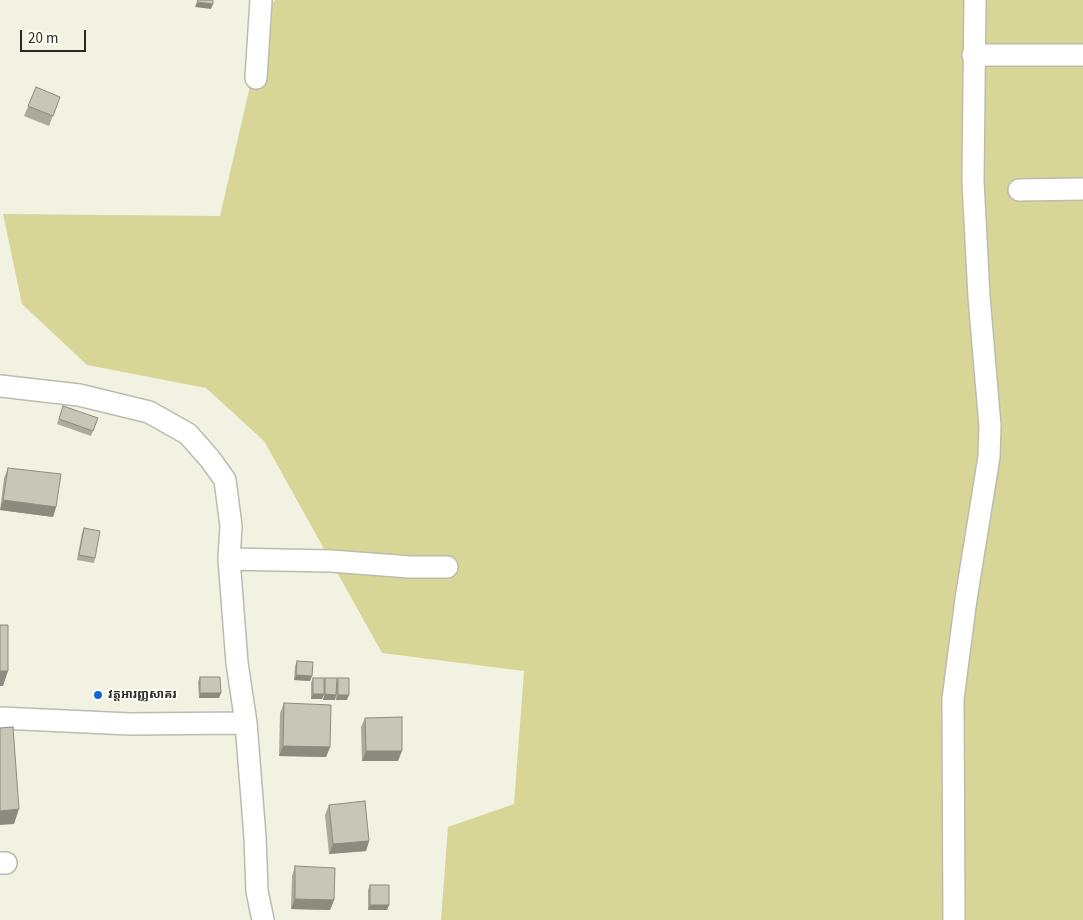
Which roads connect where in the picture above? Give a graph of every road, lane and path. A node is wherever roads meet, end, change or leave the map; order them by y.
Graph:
1 (261, 0) edge
2 (975, 0) edge
3 (973, 55) junction
4 (1083, 55) edge
5 (256, 78) dead end
6 (1083, 189) edge
7 (1020, 190) dead end
8 (0, 386) edge
9 (229, 559) junction
10 (447, 567) dead end
11 (0, 718) edge
12 (246, 722) junction
13 (263, 920) edge
14 (954, 920) edge

1 - 5 street
2 - 3 street
3 - 4 street
3 - 14 street
6 - 7 street
8 - 9 street
9 - 10 street
9 - 12 street
11 - 12 street
12 - 13 street

